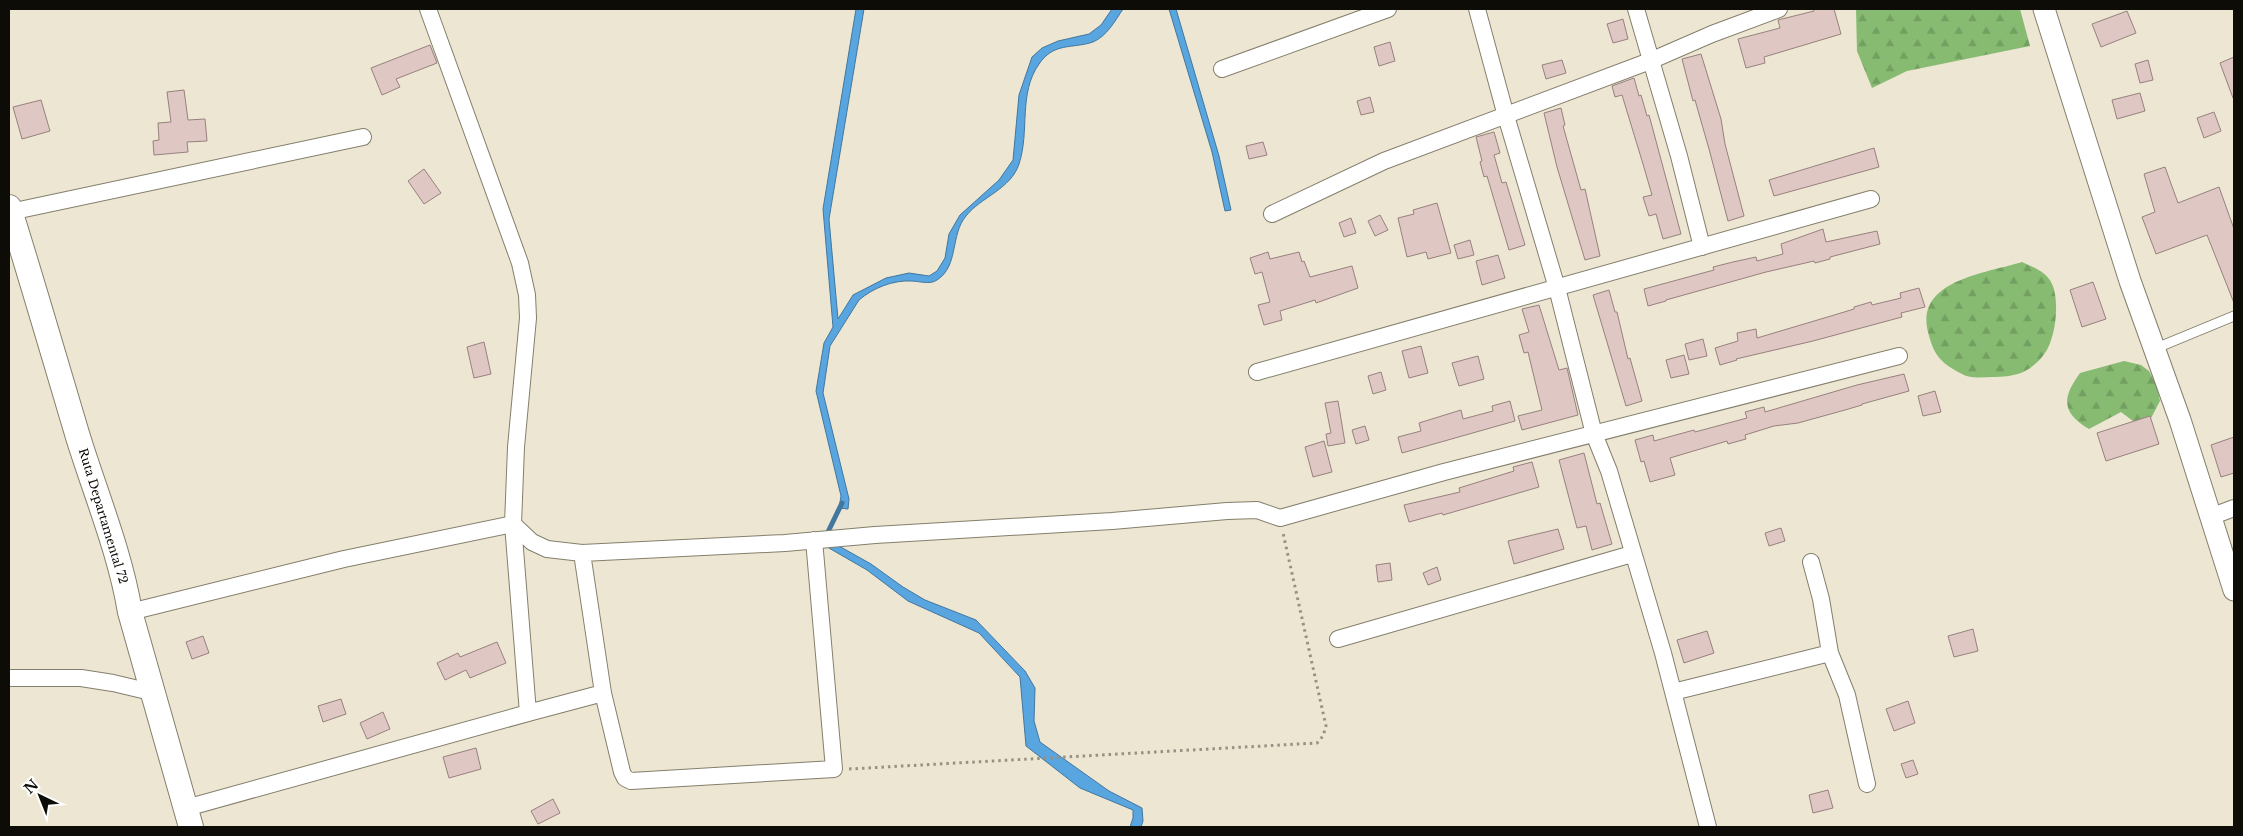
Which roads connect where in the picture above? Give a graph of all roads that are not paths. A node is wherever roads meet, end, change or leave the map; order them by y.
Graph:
1 (428, 9) edge
2 (1388, 9) edge
3 (1476, 9) edge
4 (1636, 9) edge
5 (1779, 9) edge
6 (2044, 9) edge
7 (1650, 61) junction
8 (1222, 69) dead end
9 (1506, 116) junction
10 (363, 137) dead end
11 (1871, 199) dead end
12 (9, 210) edge
13 (1272, 214) dead end
14 (1702, 247) junction
15 (1557, 288) junction
16 (2234, 316) edge
17 (2154, 350) junction
18 (1899, 356) dead end
19 (1258, 372) dead end
20 (1594, 434) junction
21 (2234, 508) edge
22 (2210, 517) junction
23 (513, 524) junction
24 (821, 539) junction
25 (582, 553) junction
26 (1632, 554) junction
27 (1811, 562) dead end
28 (2234, 590) edge
29 (130, 612) junction
30 (1338, 639) dead end
31 (1830, 653) junction
32 (9, 678) edge
33 (151, 692) junction
34 (1673, 692) junction
35 (603, 693) junction
36 (528, 713) junction
37 (1867, 784) dead end
38 (188, 818) edge
39 (1708, 827) edge

1 - 23 street
2 - 8 street
3 - 9 street
4 - 7 street
5 - 7 street
6 - 17 street
7 - 9 street
7 - 14 street
9 - 13 street
9 - 15 street
10 - 12 street
11 - 14 street
12 - 29 main road, Ruta Departamental 72
14 - 15 street
15 - 19 street
15 - 20 street
16 - 17 lane
17 - 22 street
18 - 20 street
20 - 24 street
20 - 26 street
21 - 22 street
22 - 28 street
23 - 25 street
23 - 29 street
23 - 36 street
24 - 25 street
24 - 35 street
25 - 35 street
26 - 30 street
26 - 34 street
27 - 31 street
29 - 33 main road, Ruta Departamental 72
31 - 34 street
31 - 37 street
32 - 33 street
33 - 38 main road, Ruta Departamental 72
34 - 39 street
35 - 36 street
36 - 38 street

